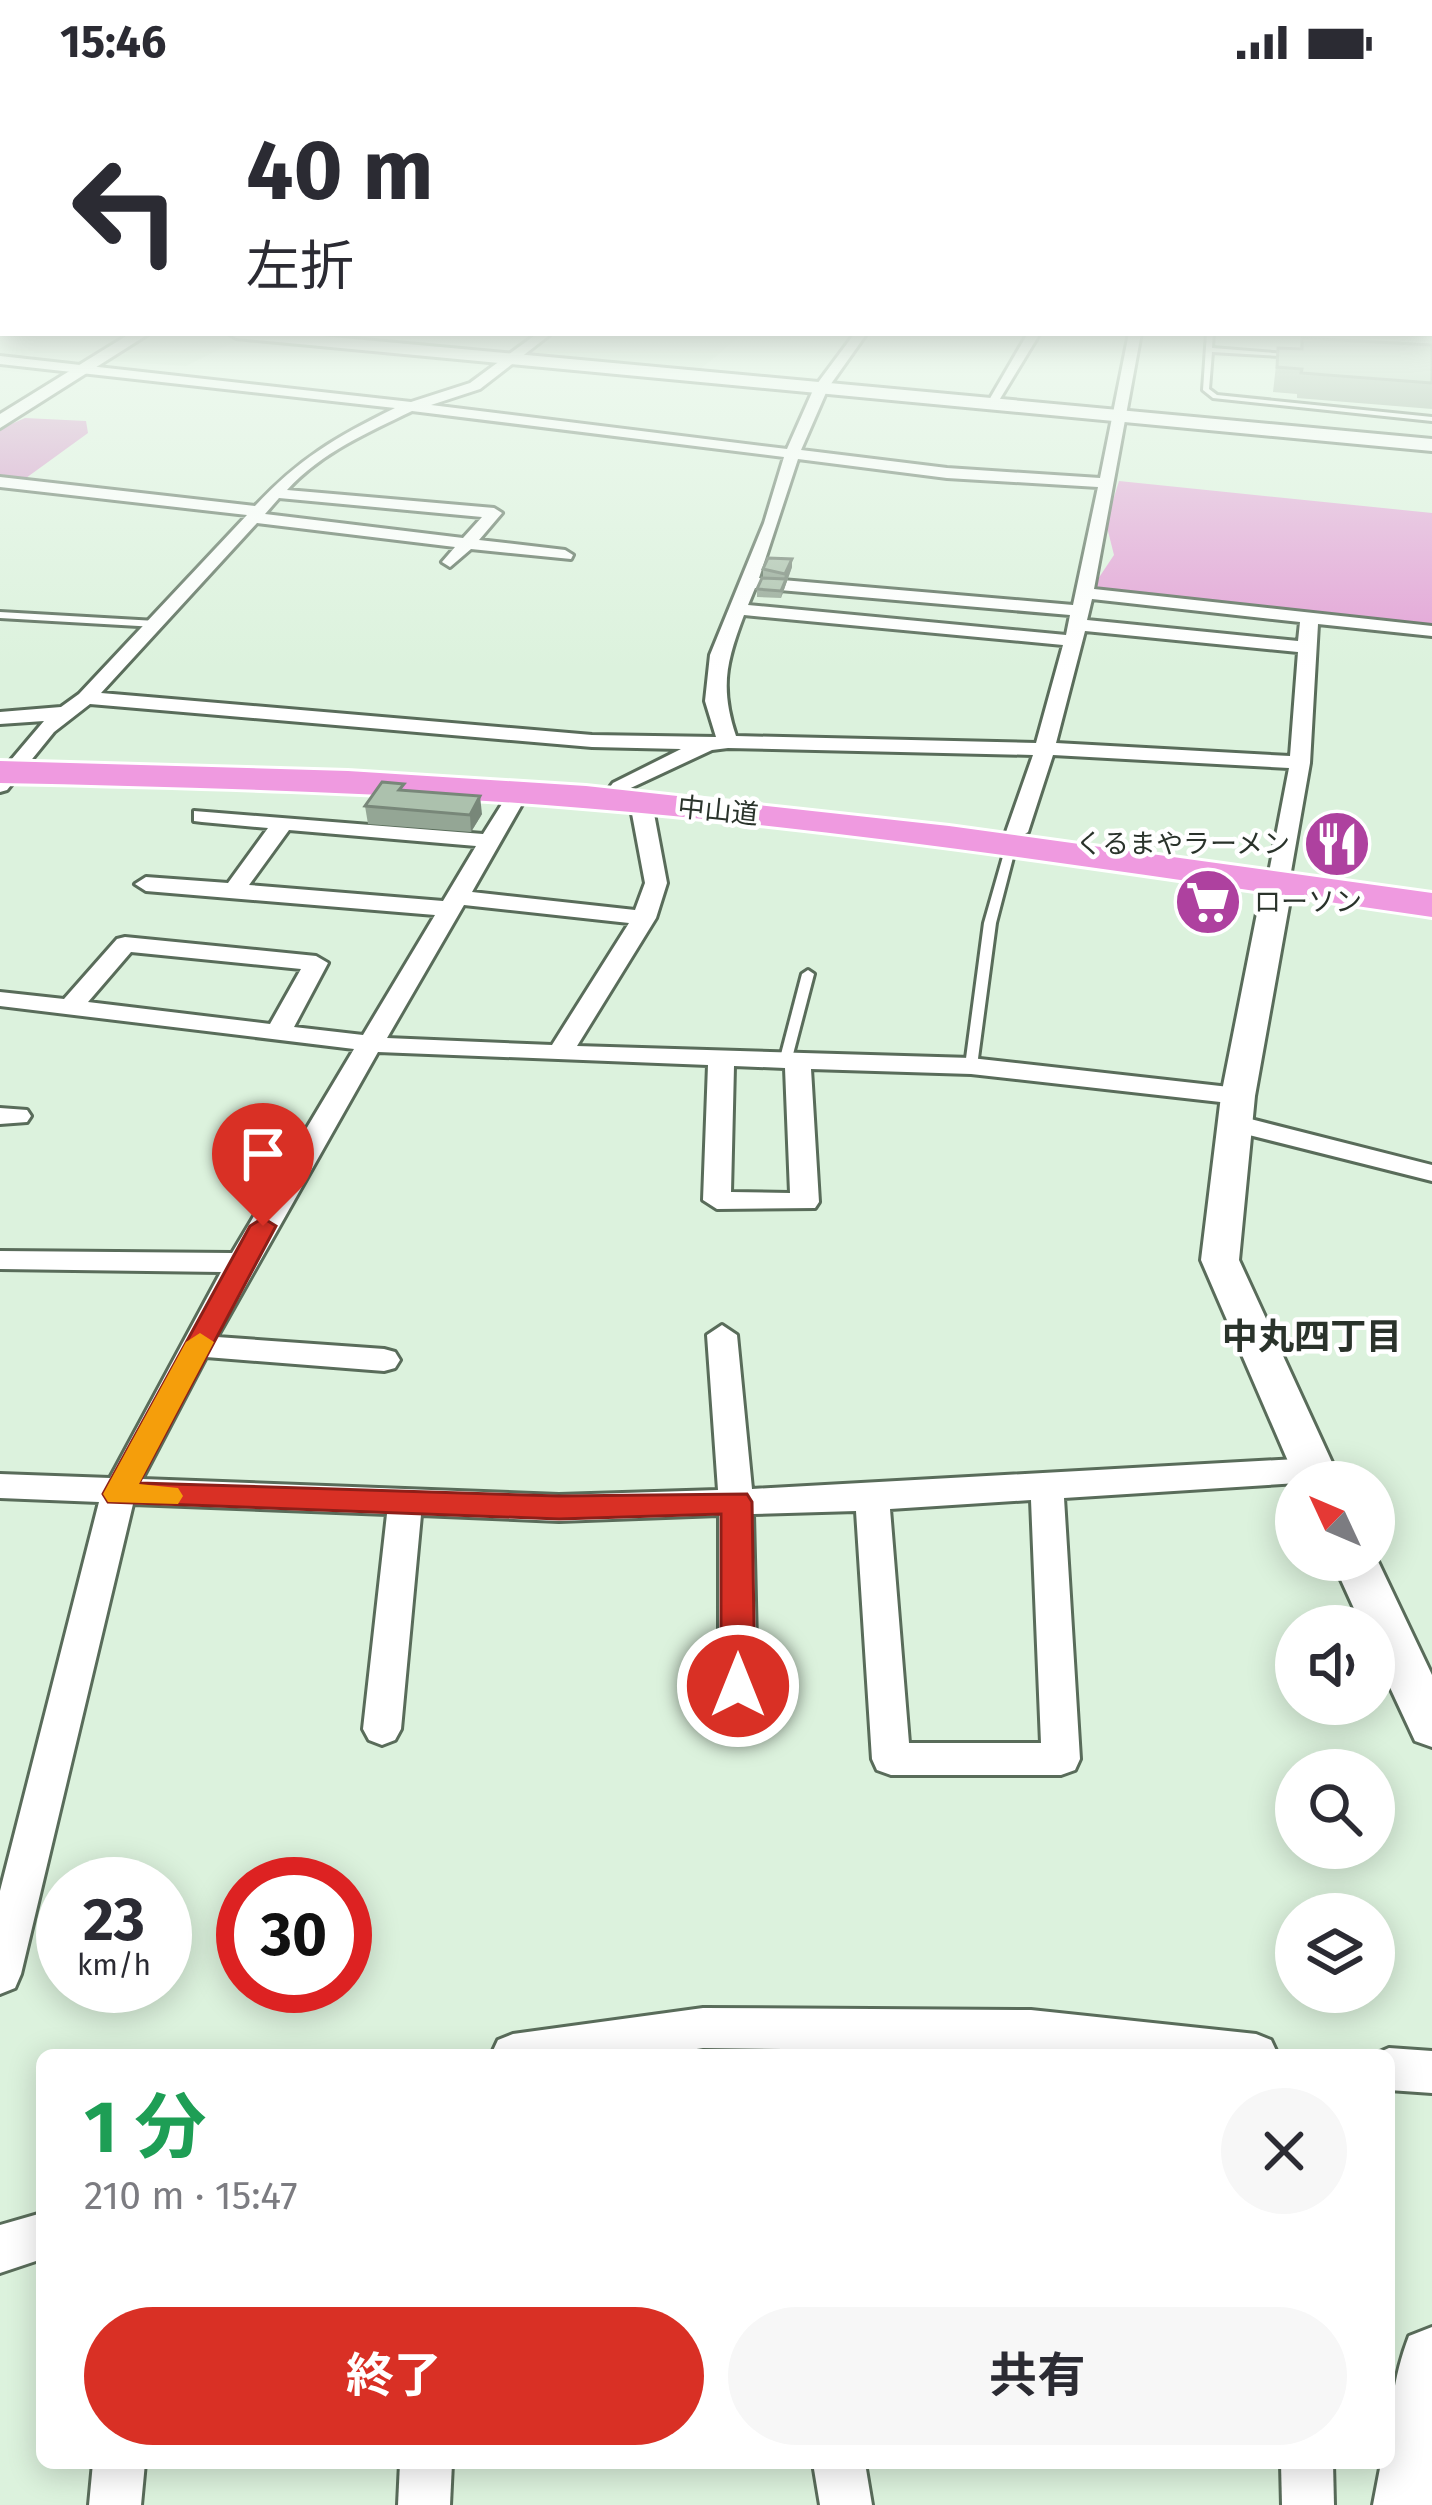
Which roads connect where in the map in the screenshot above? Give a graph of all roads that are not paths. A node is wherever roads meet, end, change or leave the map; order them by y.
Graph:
1 (335, 444) edge
2 (701, 444) edge
3 (796, 444) edge
4 (1112, 444) edge
5 (791, 455) junction
6 (0, 482) edge
7 (1103, 483) junction
8 (272, 493) junction
9 (256, 515) junction
10 (467, 541) junction
11 (566, 555) dead end
12 (450, 562) dead end
13 (748, 582) junction
14 (738, 608) junction
15 (1309, 612) junction
16 (0, 616) edge
17 (1080, 617) junction
18 (156, 624) junction
19 (1432, 631) edge
20 (1306, 647) junction
21 (86, 698) junction
22 (66, 713) junction
23 (0, 718) edge
24 (718, 743) junction
25 (1048, 748) junction
26 (1300, 763) junction
27 (6, 770) edge
28 (519, 792) junction
29 (631, 795) junction
30 (202, 816) dead end
31 (283, 823) junction
32 (1014, 839) junction
33 (490, 841) junction
34 (1279, 875) junction
35 (146, 884) dead end
36 (1432, 888) edge
37 (234, 890) junction
38 (454, 903) junction
39 (1432, 905) edge
40 (644, 918) junction
41 (808, 974) dead end
42 (0, 999) edge
43 (71, 1007) junction
44 (278, 1032) junction
45 (373, 1041) junction
46 (560, 1053) junction
47 (721, 1060) junction
48 (792, 1063) junction
49 (970, 1066) junction
50 (1236, 1109) junction
51 (1432, 1173) edge
52 (0, 1260) edge
53 (241, 1263) junction
54 (722, 1336) dead end
55 (198, 1346) junction
56 (384, 1360) dead end
57 (1310, 1461) edge
58 (1275, 1478) edge
59 (0, 1486) edge
60 (1047, 1489) junction
61 (118, 1494) junction
62 (872, 1498) junction
63 (736, 1502) junction
64 (405, 1503) junction
65 (1365, 1581) edge
66 (738, 1686) dead end
67 (1432, 1726) edge
68 (382, 1729) dead end
69 (0, 1974) edge
70 (554, 2049) edge
71 (1202, 2049) edge
72 (1395, 2069) edge
73 (1432, 2072) edge
74 (36, 2238) edge
75 (0, 2249) edge
76 (1432, 2359) edge
77 (118, 2469) edge
78 (426, 2469) edge
79 (840, 2469) edge
80 (1307, 2469) edge
81 (115, 2505) edge
82 (424, 2505) edge
83 (846, 2505) edge
84 (1308, 2505) edge
85 (1408, 2505) edge

1 - 8 street
2 - 5 street
3 - 5 street
4 - 7 street
5 - 7 street
5 - 13 street
6 - 9 street
7 - 17 street
8 - 9 street
8 - 10 street
9 - 10 street
9 - 18 street
10 - 11 street
10 - 12 street
13 - 14 street
13 - 17 street
14 - 17 street
14 - 24 street
15 - 17 street
15 - 19 street
15 - 20 street
16 - 18 lane
17 - 20 street
17 - 25 street
18 - 21 street
20 - 26 street
21 - 22 street
21 - 24 street
22 - 23 street
22 - 27 street
24 - 25 street
24 - 29 street
25 - 26 street
25 - 32 street
26 - 34 street
27 - 28 highway, 中山道
27 - 29 highway, 中山道
28 - 29 highway, 中山道
28 - 33 street
29 - 32 highway, 中山道
29 - 40 street
30 - 31 street
31 - 33 street
31 - 37 street
32 - 34 highway, 中山道
32 - 49 lane
33 - 38 street
34 - 36 highway, 中山道
34 - 39 highway, 中山道
34 - 50 street
35 - 37 street
37 - 38 street
38 - 40 street
38 - 45 street
40 - 46 street
41 - 48 lane
42 - 43 street
43 - 44 street
43 - 44 street
44 - 45 street
45 - 46 street
45 - 53 street
46 - 47 street
47 - 48 street
47 - 48 street
48 - 49 street
49 - 50 street
50 - 51 street
50 - 57 street
52 - 53 street
53 - 55 street
54 - 63 street
55 - 56 street
55 - 61 street
58 - 60 street
59 - 61 street
60 - 62 street
60 - 62 street
61 - 64 street
61 - 69 street
62 - 63 street
63 - 64 street
63 - 66 street
64 - 68 street
65 - 67 street
70 - 71 street
72 - 73 street
74 - 75 street
76 - 85 street
77 - 81 street
78 - 82 street
79 - 83 street
80 - 84 street

